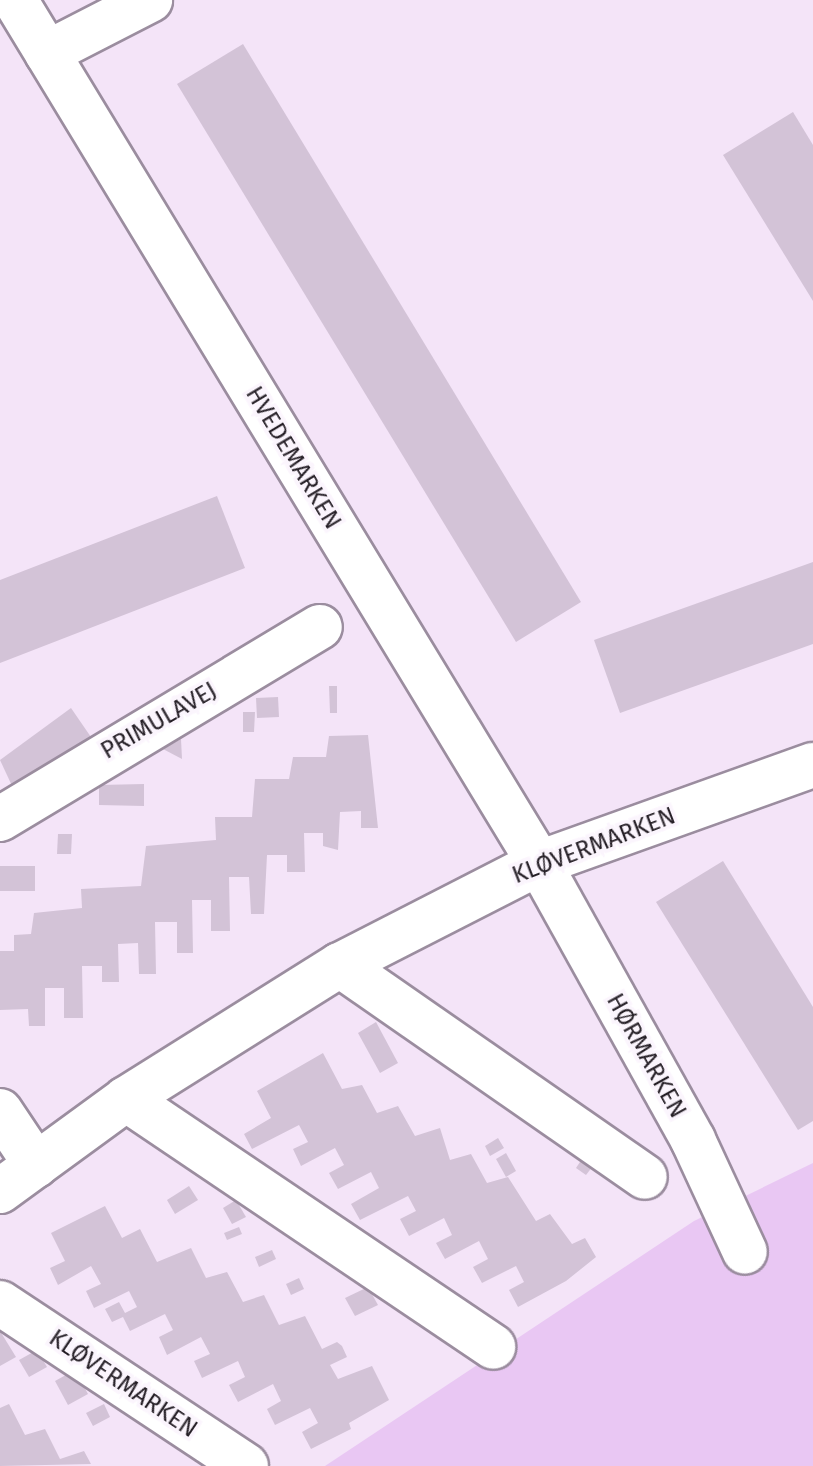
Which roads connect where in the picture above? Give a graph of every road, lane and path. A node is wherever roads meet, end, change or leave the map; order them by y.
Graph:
1 (15, 0) edge
2 (150, 0) edge
3 (47, 53) junction
4 (320, 627) dead end
5 (813, 765) edge
6 (0, 819) edge
7 (539, 863) junction
8 (340, 965) junction
9 (126, 1099) junction
10 (0, 1111) edge
11 (36, 1165) junction
12 (645, 1177) dead end
13 (0, 1191) edge
14 (745, 1252) dead end
15 (0, 1303) edge
16 (493, 1347) dead end
17 (246, 1466) edge

1 - 3 street, HVEDEMARKEN
2 - 3 street
3 - 7 street, HVEDEMARKEN
4 - 6 street, PRIMULAVEJ
5 - 7 street, KLØVERMARKEN
7 - 8 street, KLØVERMARKEN
7 - 14 street, HØRMARKEN
8 - 9 street, KLØVERMARKEN
8 - 12 street
9 - 11 street, KLØVERMARKEN
9 - 16 street
10 - 11 street
11 - 13 street, KLØVERMARKEN
15 - 17 street, KLØVERMARKEN

